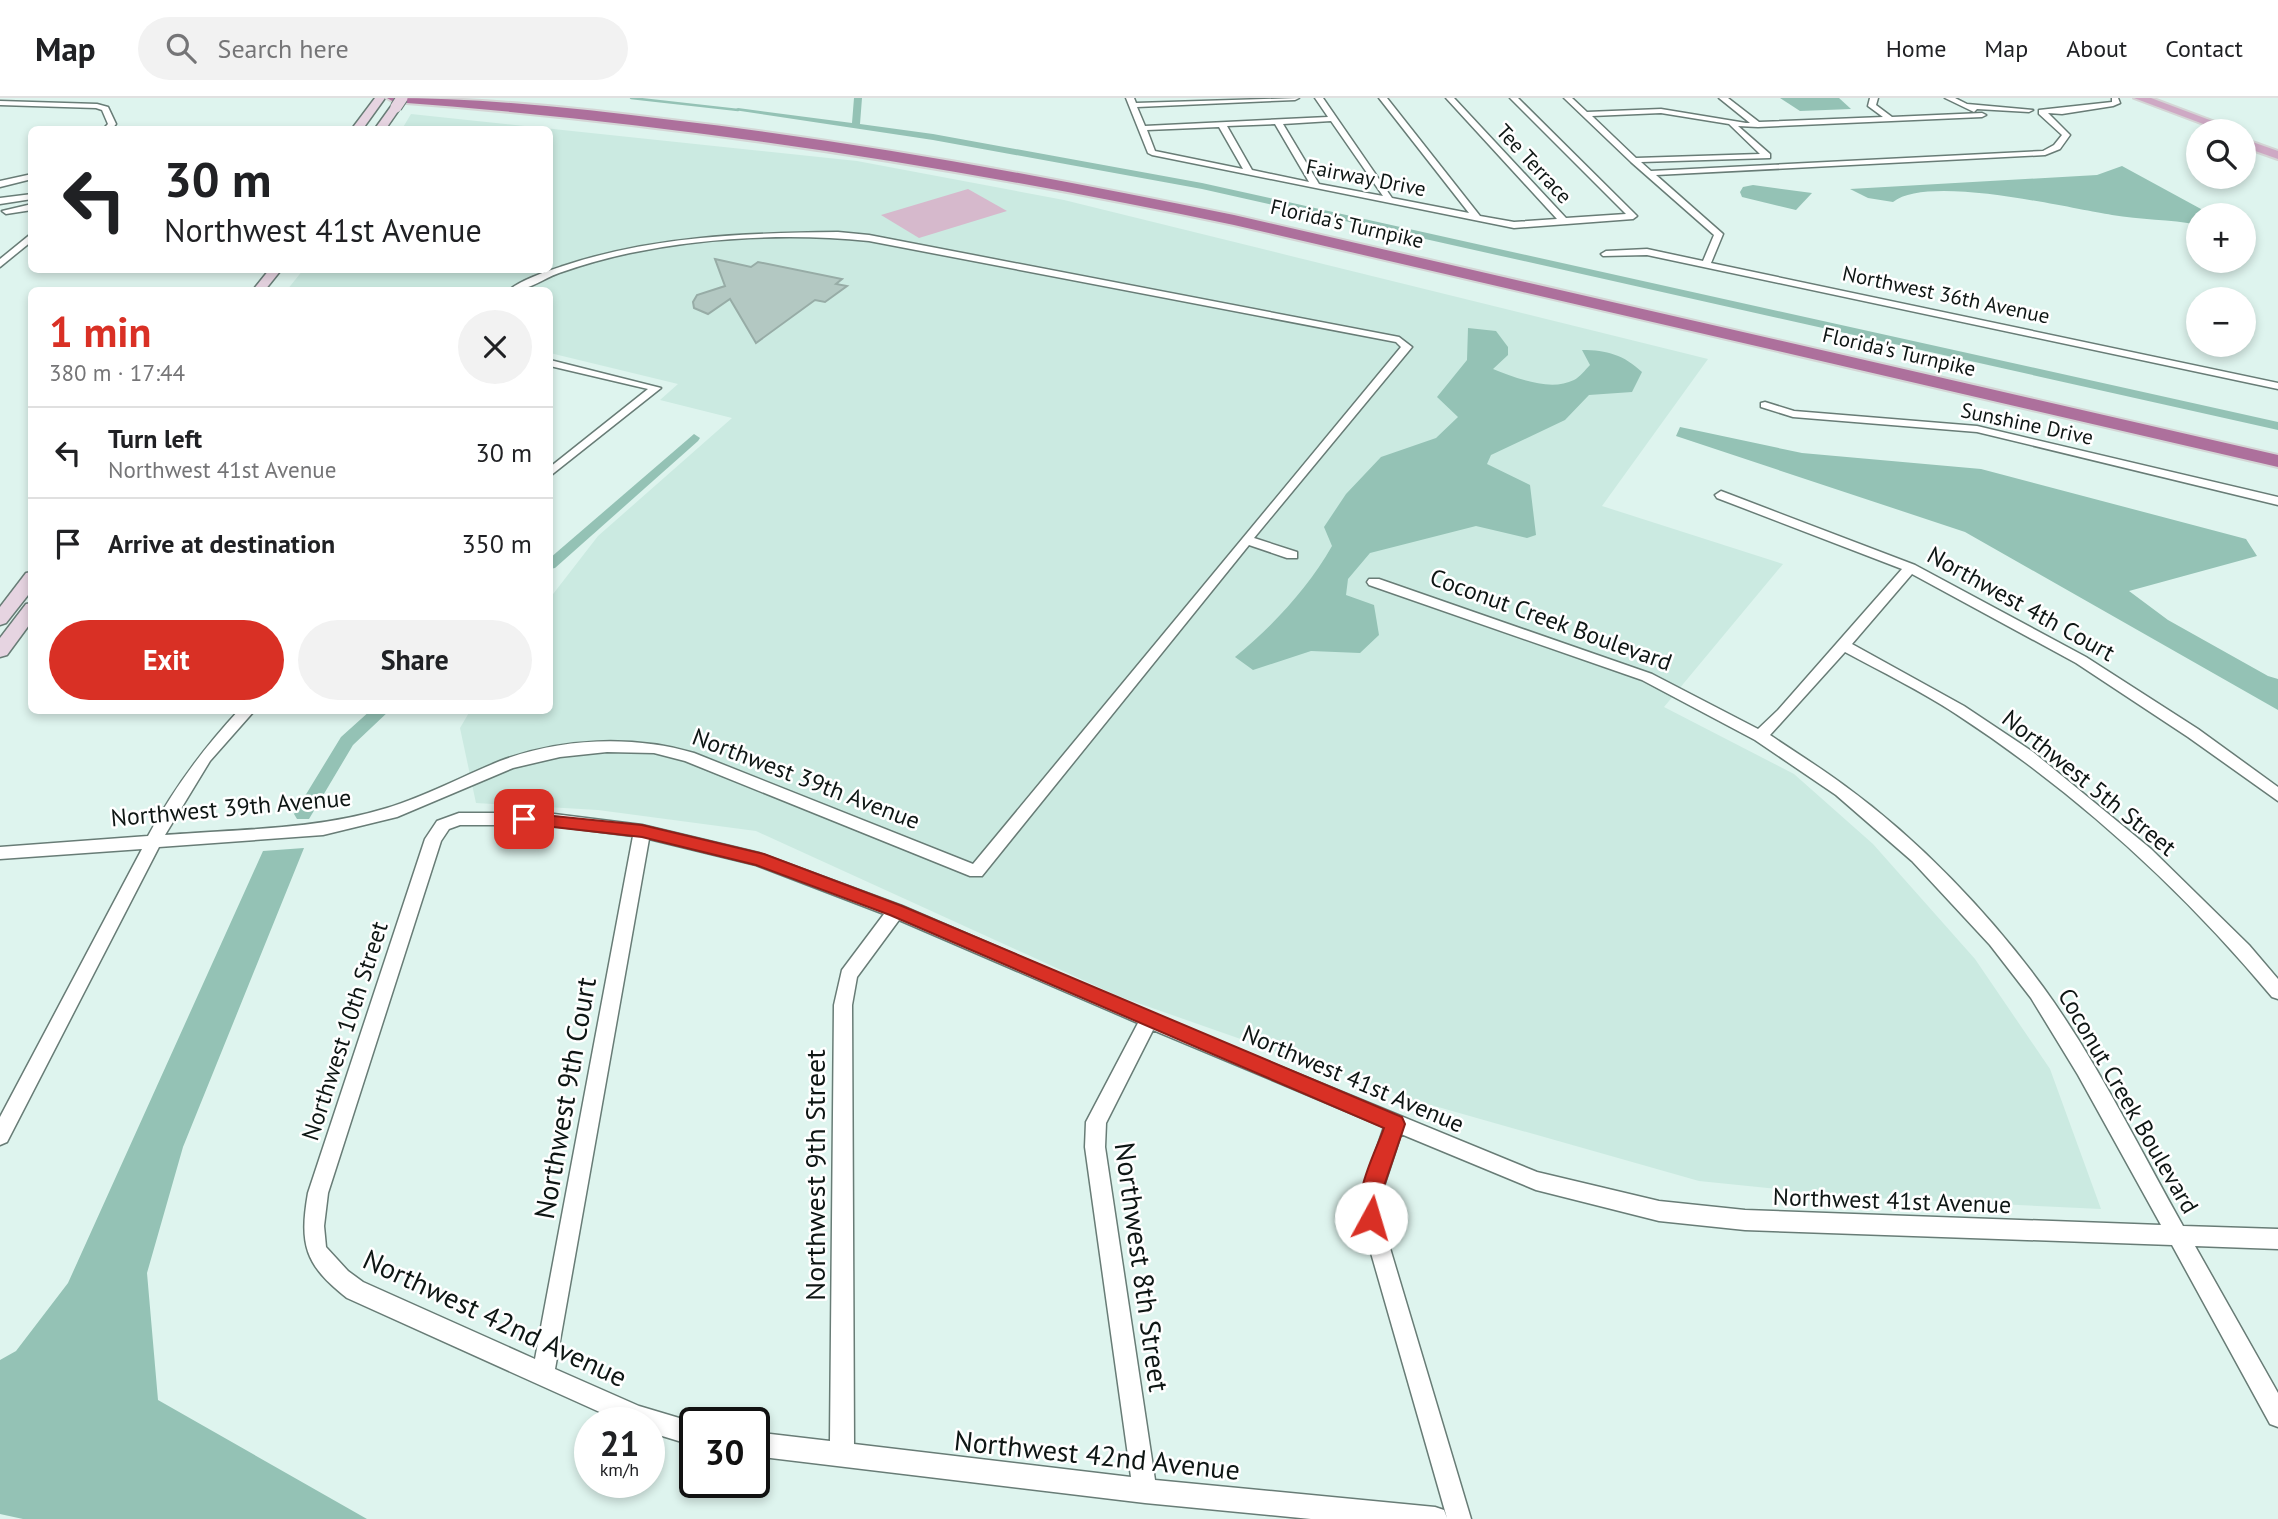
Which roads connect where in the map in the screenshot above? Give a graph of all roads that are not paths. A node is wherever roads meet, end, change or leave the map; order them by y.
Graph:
1 (380, 98) edge
2 (509, 98) edge
3 (1288, 98) edge
4 (1295, 98) edge
5 (1319, 98) edge
6 (1383, 98) edge
7 (1450, 98) edge
8 (1514, 98) edge
9 (1568, 98) edge
10 (1723, 98) edge
11 (1874, 98) edge
12 (1974, 98) edge
13 (2097, 98) edge
14 (2140, 98) edge
15 (1953, 99) edge
16 (2120, 99) edge
17 (397, 101) edge
18 (1132, 102) edge
19 (0, 103) edge
20 (1968, 106) junction
21 (2036, 109) junction
22 (1586, 114) junction
23 (2191, 117) junction
24 (1333, 119) junction
25 (1891, 119) junction
26 (2197, 119) edge
27 (1278, 122) junction
28 (2186, 122) edge
29 (1222, 125) junction
30 (1732, 125) junction
31 (1758, 125) junction
32 (110, 126) edge
33 (359, 126) edge
34 (381, 126) edge
35 (1142, 128) junction
36 (2052, 138) junction
37 (2256, 139) edge
38 (2256, 147) edge
39 (2278, 147) edge
40 (2278, 155) edge
41 (1634, 160) junction
42 (1249, 172) junction
43 (1651, 173) junction
44 (28, 177) edge
45 (0, 184) edge
46 (1316, 186) junction
47 (28, 191) edge
48 (0, 196) edge
49 (28, 197) edge
50 (0, 201) edge
51 (1390, 201) junction
52 (28, 208) edge
53 (0, 212) edge
54 (1477, 218) junction
55 (1564, 222) junction
56 (28, 240) edge
57 (1606, 254) dead end
58 (0, 264) edge
59 (1706, 264) junction
60 (553, 270) edge
61 (273, 273) edge
62 (548, 273) edge
63 (261, 287) edge
64 (519, 287) edge
65 (553, 364) edge
66 (2278, 386) edge
67 (1765, 405) dead end
68 (2278, 446) edge
69 (2278, 461) edge
70 (553, 470) edge
71 (1721, 495) dead end
72 (2278, 501) edge
73 (1246, 540) junction
74 (1292, 555) dead end
75 (1910, 568) junction
76 (28, 582) edge
77 (1374, 582) dead end
78 (28, 613) edge
79 (0, 619) edge
80 (1843, 645) junction
81 (0, 651) edge
82 (244, 714) edge
83 (1760, 736) junction
84 (2278, 795) edge
85 (443, 825) joint
86 (642, 831) junction
87 (154, 843) junction
88 (0, 853) edge
89 (896, 911) junction
90 (2278, 992) edge
91 (1149, 1020) junction
92 (1395, 1124) junction
93 (0, 1136) edge
94 (2177, 1236) junction
95 (2278, 1239) edge
96 (317, 1257) joint
97 (544, 1375) junction
98 (2278, 1416) edge
99 (679, 1429) edge
100 (770, 1446) edge
101 (842, 1456) junction
102 (1145, 1491) junction
103 (1434, 1519) edge
104 (1459, 1519) edge

1 - 33 main road
2 - 68 highway, Florida's Turnpike
3 - 4 street
3 - 18 street
5 - 24 street
6 - 54 street
7 - 55 street, Tee Terrace
8 - 55 street, Fairway Drive
9 - 22 street
10 - 31 street
11 - 25 street
12 - 21 street
13 - 16 street
13 - 21 street
14 - 23 main road
15 - 20 street
16 - 21 street
16 - 23 main road
16 - 28 main road
17 - 34 main road
17 - 69 highway, Florida's Turnpike
18 - 35 street, Fairway Drive
19 - 32 street
20 - 21 street
20 - 25 street
21 - 36 street
21 - 36 street
22 - 30 street
22 - 41 street
23 - 26 main road
24 - 27 street
24 - 51 street
25 - 31 street
27 - 29 street
27 - 46 street
29 - 35 street
29 - 42 street
30 - 31 street
30 - 41 street
35 - 42 street, Fairway Drive
36 - 43 street
37 - 39 main road
38 - 40 main road
41 - 43 street
42 - 46 street, Fairway Drive
43 - 59 street
44 - 45 street
46 - 51 street, Fairway Drive
47 - 48 street
49 - 50 street
51 - 54 street, Fairway Drive
52 - 53 street
54 - 55 street, Fairway Drive
56 - 58 street
57 - 59 street, Northwest 36th Avenue
59 - 66 street, Northwest 36th Avenue
60 - 73 street
61 - 63 main road
62 - 64 street
65 - 70 street
67 - 72 street, Sunshine Drive
71 - 75 street, Northwest 4th Court
73 - 74 street
73 - 87 street, Northwest 39th Avenue
75 - 80 street
75 - 84 street, Northwest 4th Court
76 - 79 main road
77 - 83 street, Coconut Creek Boulevard
78 - 81 main road
80 - 83 street
80 - 90 street, Northwest 5th Street
82 - 87 street
83 - 94 street, Coconut Creek Boulevard
85 - 86 street, Northwest 41st Avenue
85 - 96 street, Northwest 10th Street
86 - 89 street, Northwest 41st Avenue
86 - 97 street, Northwest 9th Court
87 - 88 street, Northwest 39th Avenue
87 - 93 street
89 - 91 street, Northwest 41st Avenue
89 - 101 street, Northwest 9th Street
91 - 92 street, Northwest 41st Avenue
91 - 102 street, Northwest 8th Street
92 - 94 street, Northwest 41st Avenue
92 - 104 street
94 - 95 street, Northwest 41st Avenue
94 - 98 street, Coconut Creek Boulevard
96 - 97 street, Northwest 42nd Avenue
97 - 99 street, Northwest 42nd Avenue
100 - 101 street, Northwest 42nd Avenue
101 - 102 street, Northwest 42nd Avenue
102 - 103 street, Northwest 42nd Avenue

